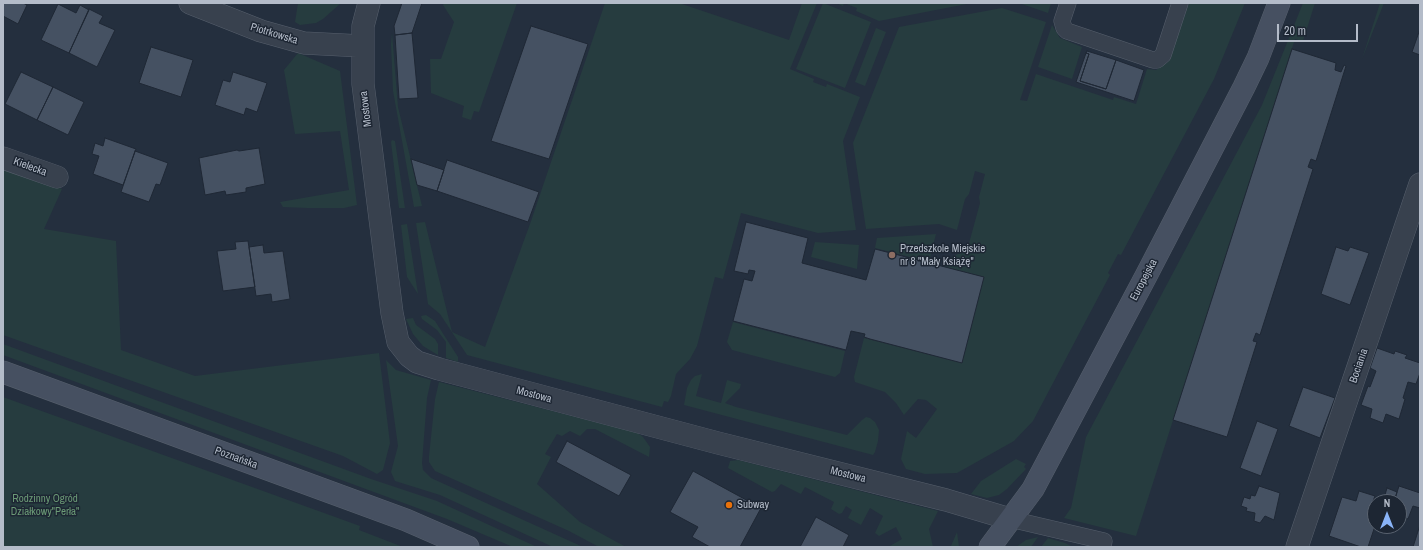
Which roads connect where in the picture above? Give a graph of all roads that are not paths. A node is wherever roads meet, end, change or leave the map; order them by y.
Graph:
1 (190, 3) edge
2 (369, 3) edge
3 (1068, 3) edge
4 (1180, 3) edge
5 (1279, 3) edge
6 (362, 46) junction
7 (3, 158) edge
8 (57, 177) dead end
9 (1420, 184) edge
10 (3, 372) edge
11 (1010, 519) junction
12 (468, 547) edge
13 (990, 547) edge
14 (1103, 547) edge
15 (1297, 547) edge

1 - 6 street, Piotrkowska
2 - 6 street, Mostowa
3 - 4 lane
5 - 11 street, Europejska
6 - 11 street, Mostowa
7 - 8 street, Kielecka
9 - 15 street, Bociania
10 - 12 street, Poznańska
11 - 13 street, Europejska
11 - 14 lane

